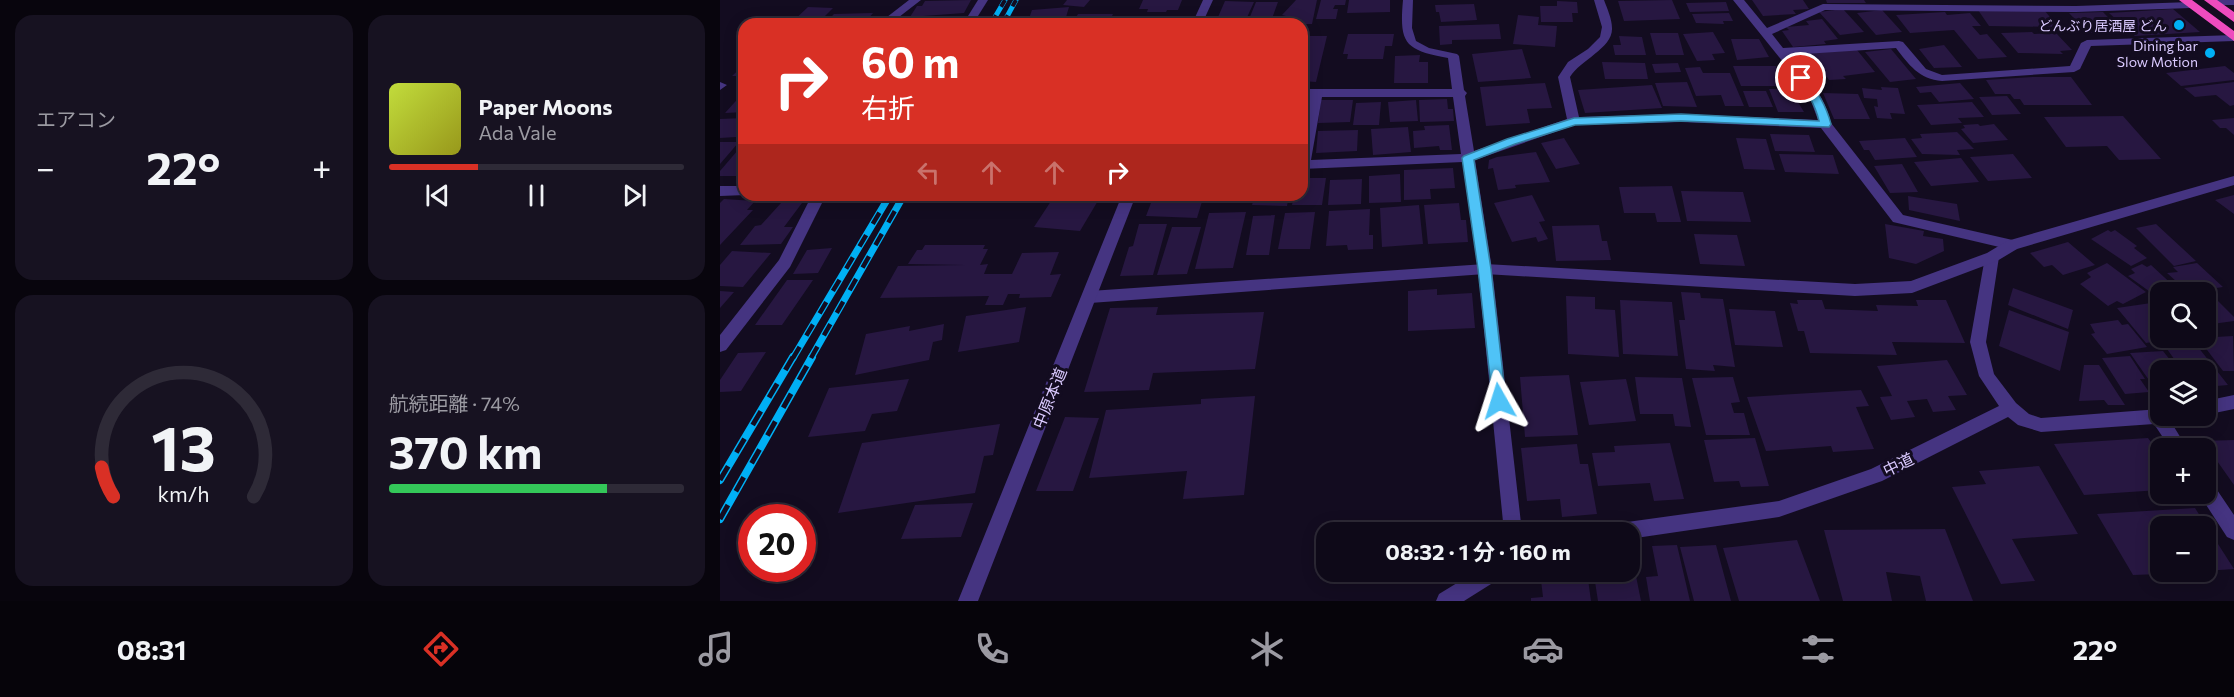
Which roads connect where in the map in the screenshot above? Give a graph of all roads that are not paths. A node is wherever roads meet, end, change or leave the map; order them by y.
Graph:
1 (915, 0) edge
2 (983, 0) edge
3 (1208, 0) edge
4 (1408, 0) edge
5 (1599, 0) edge
6 (1738, 0) edge
7 (2188, 2) edge
8 (2212, 2) edge
9 (2234, 2) edge
10 (891, 18) edge
11 (972, 18) edge
12 (1200, 18) edge
13 (2234, 18) edge
14 (1765, 33) junction
15 (2234, 38) edge
16 (1781, 52) junction
17 (1308, 93) edge
18 (1317, 93) junction
19 (1461, 93) junction
20 (1574, 121) junction
21 (1825, 124) junction
22 (1308, 143) edge
23 (1468, 158) junction
24 (1308, 165) edge
25 (2234, 180) edge
26 (720, 191) edge
27 (738, 191) edge
28 (816, 201) edge
29 (1127, 201) edge
30 (2012, 244) junction
31 (1992, 257) junction
32 (1485, 269) junction
33 (1090, 297) junction
34 (720, 346) edge
35 (2234, 402) edge
36 (2216, 406) edge
37 (2010, 408) junction
38 (2150, 417) edge
39 (2216, 504) edge
40 (1512, 522) edge
41 (1640, 529) edge
42 (2234, 531) edge
43 (1476, 582) edge
44 (968, 601) edge
45 (1446, 601) edge

1 - 10 street
2 - 11 street
3 - 12 street
4 - 19 street
5 - 20 street
6 - 14 street
7 - 14 street
7 - 15 highway
8 - 9 street
8 - 13 highway
14 - 16 street
15 - 16 street
16 - 21 street
17 - 18 street
18 - 19 street
18 - 22 street
19 - 23 street
20 - 21 street
20 - 23 street
21 - 30 street
23 - 24 street
23 - 32 street
25 - 30 street
26 - 27 street
28 - 34 street
29 - 33 street, 中原本道
30 - 31 street
31 - 32 street
31 - 37 street
32 - 33 street
32 - 40 street
33 - 44 street, 中原本道
35 - 36 street
37 - 38 street
37 - 41 street, 中道
39 - 42 street
43 - 45 street

